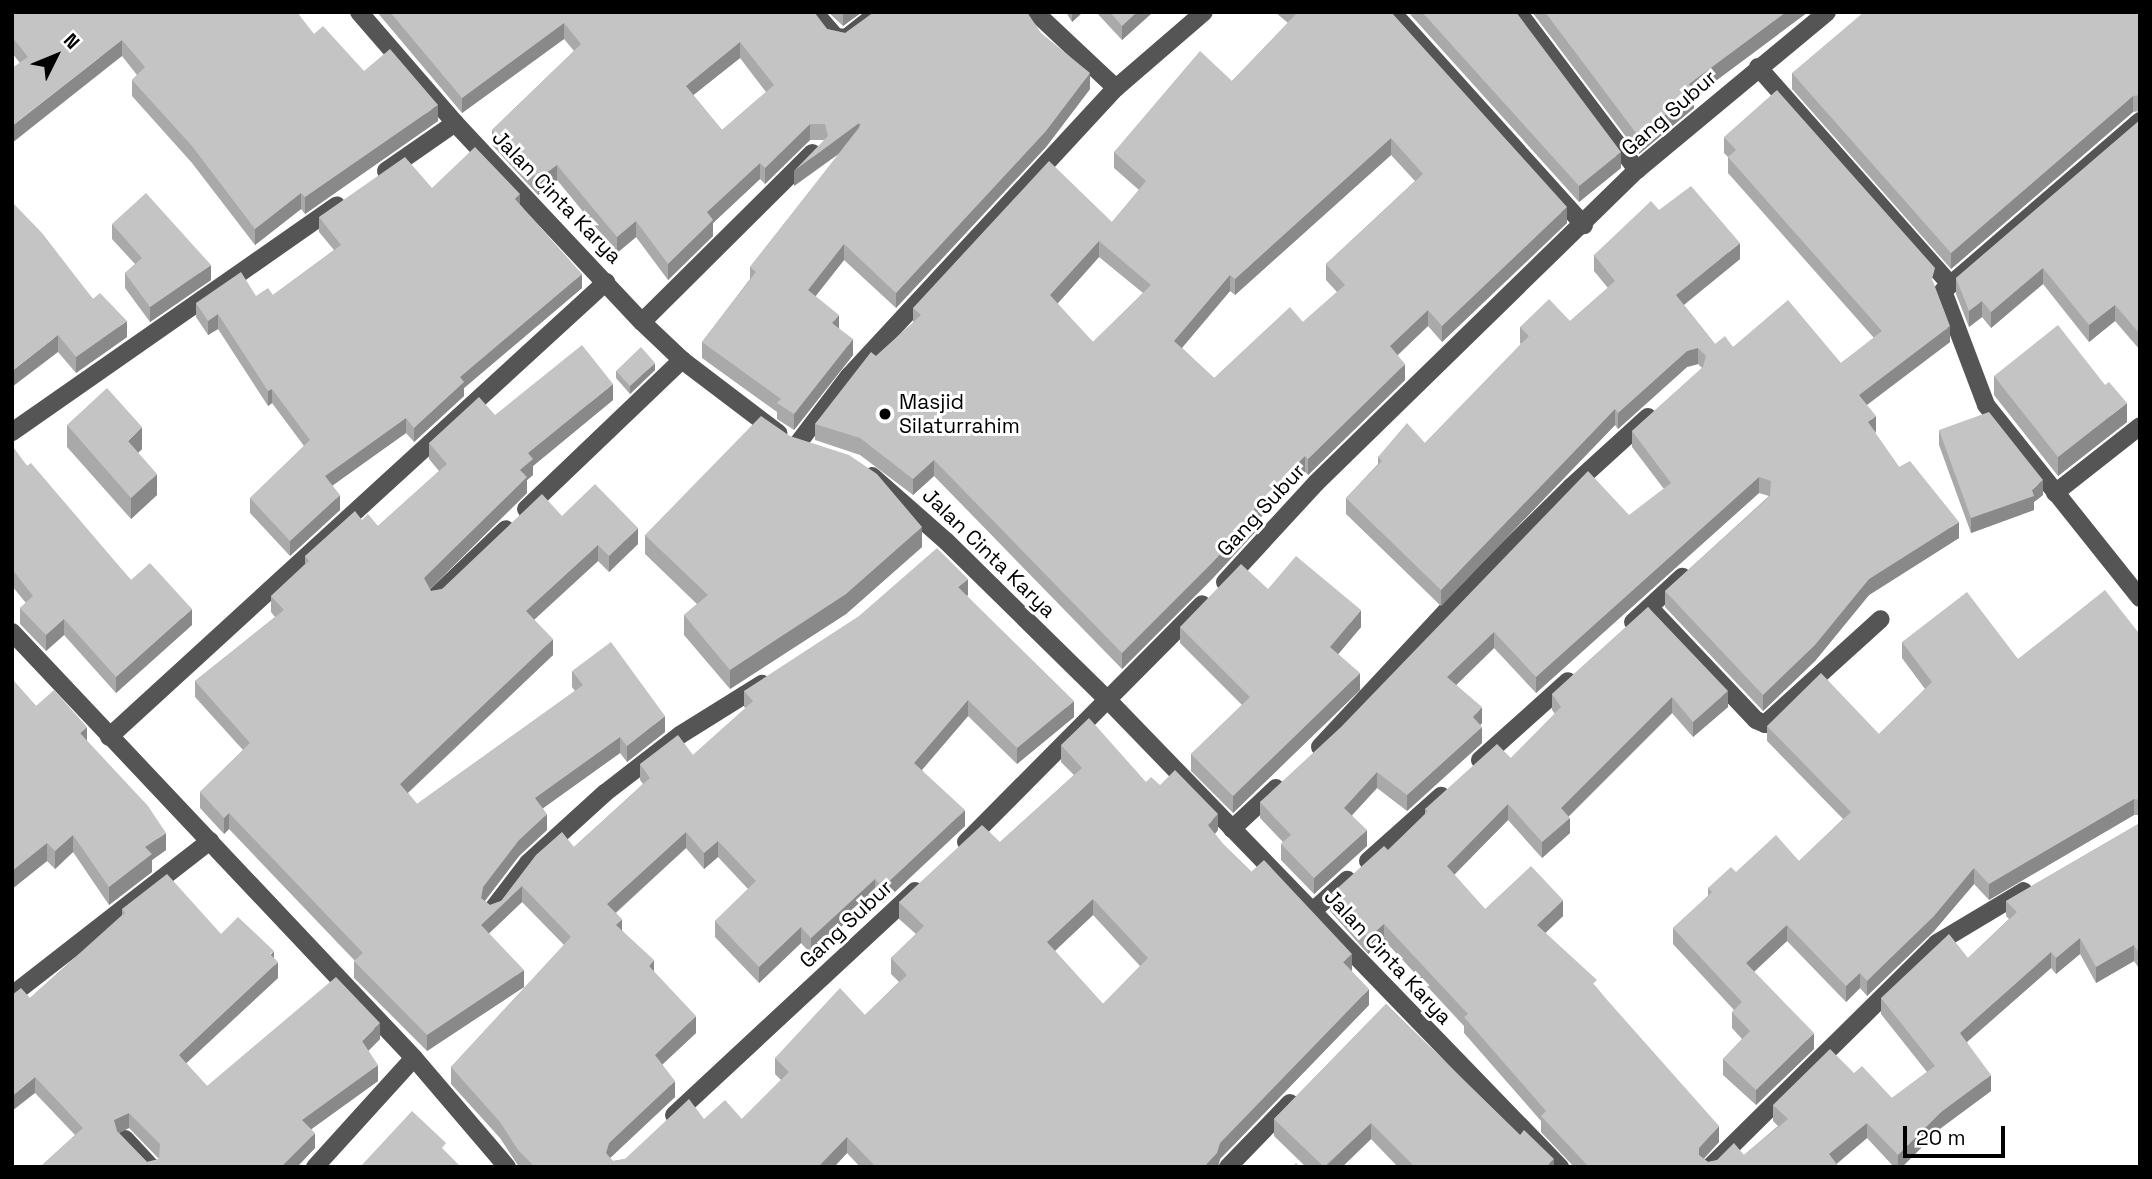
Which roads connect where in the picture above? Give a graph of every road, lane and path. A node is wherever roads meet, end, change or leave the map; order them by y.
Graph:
1 (359, 12) edge
2 (814, 12) edge
3 (879, 12) edge
4 (1035, 12) edge
5 (1204, 12) edge
6 (1392, 12) edge
7 (1518, 12) edge
8 (1827, 12) edge
9 (1758, 67) junction
10 (1116, 88) junction
11 (2140, 121) edge
12 (455, 123) junction
13 (817, 148) edge
14 (1637, 170) junction
15 (375, 178) edge
16 (352, 194) edge
17 (1584, 225) junction
18 (606, 282) junction
19 (1948, 282) junction
20 (642, 322) junction
21 (682, 360) junction
22 (1664, 403) edge
23 (2140, 426) edge
24 (12, 432) edge
25 (796, 446) junction
26 (819, 453) edge
27 (854, 464) edge
28 (2055, 493) junction
29 (1701, 560) edge
30 (435, 597) edge
31 (2140, 598) edge
32 (1650, 608) junction
33 (1881, 620) dead end
34 (12, 632) edge
35 (1619, 635) edge
36 (1578, 672) edge
37 (773, 677) edge
38 (1106, 698) junction
39 (109, 737) junction
40 (1232, 829) junction
41 (210, 841) junction
42 (950, 857) edge
43 (931, 875) edge
44 (2037, 884) edge
45 (1314, 909) junction
46 (492, 910) edge
47 (12, 995) edge
48 (414, 1058) junction
49 (1305, 1087) edge
50 (658, 1129) edge
51 (125, 1139) edge
52 (151, 1167) edge
53 (315, 1167) edge
54 (507, 1167) edge
55 (1228, 1167) edge
56 (1560, 1167) edge
57 (1710, 1167) edge

1 - 12 street, Jalan Cinta Karya
2 - 3 street
4 - 10 street
5 - 10 street
6 - 17 street
7 - 14 street
8 - 9 street, Gang Subur
9 - 14 street, Gang Subur
9 - 19 street
10 - 25 street
11 - 19 street
12 - 15 street
12 - 18 street, Jalan Cinta Karya
13 - 20 street
14 - 17 street, Gang Subur
16 - 24 street
17 - 38 street, Gang Subur
18 - 20 street, Jalan Cinta Karya
18 - 39 street
19 - 28 street
20 - 21 street, Jalan Cinta Karya
21 - 25 street, Jalan Cinta Karya
21 - 30 street
22 - 40 street
23 - 28 street
25 - 26 street, Jalan Cinta Karya
27 - 38 street, Jalan Cinta Karya
28 - 31 street
29 - 32 street
32 - 33 street
32 - 35 street
34 - 39 street
36 - 45 street
37 - 46 street
38 - 40 street, Jalan Cinta Karya
38 - 42 street, Gang Subur
39 - 41 street
40 - 45 street, Jalan Cinta Karya
41 - 47 street
41 - 48 street
43 - 50 street, Gang Subur
44 - 57 street
45 - 56 street, Jalan Cinta Karya
48 - 53 street
48 - 54 street
49 - 55 street
51 - 52 street

